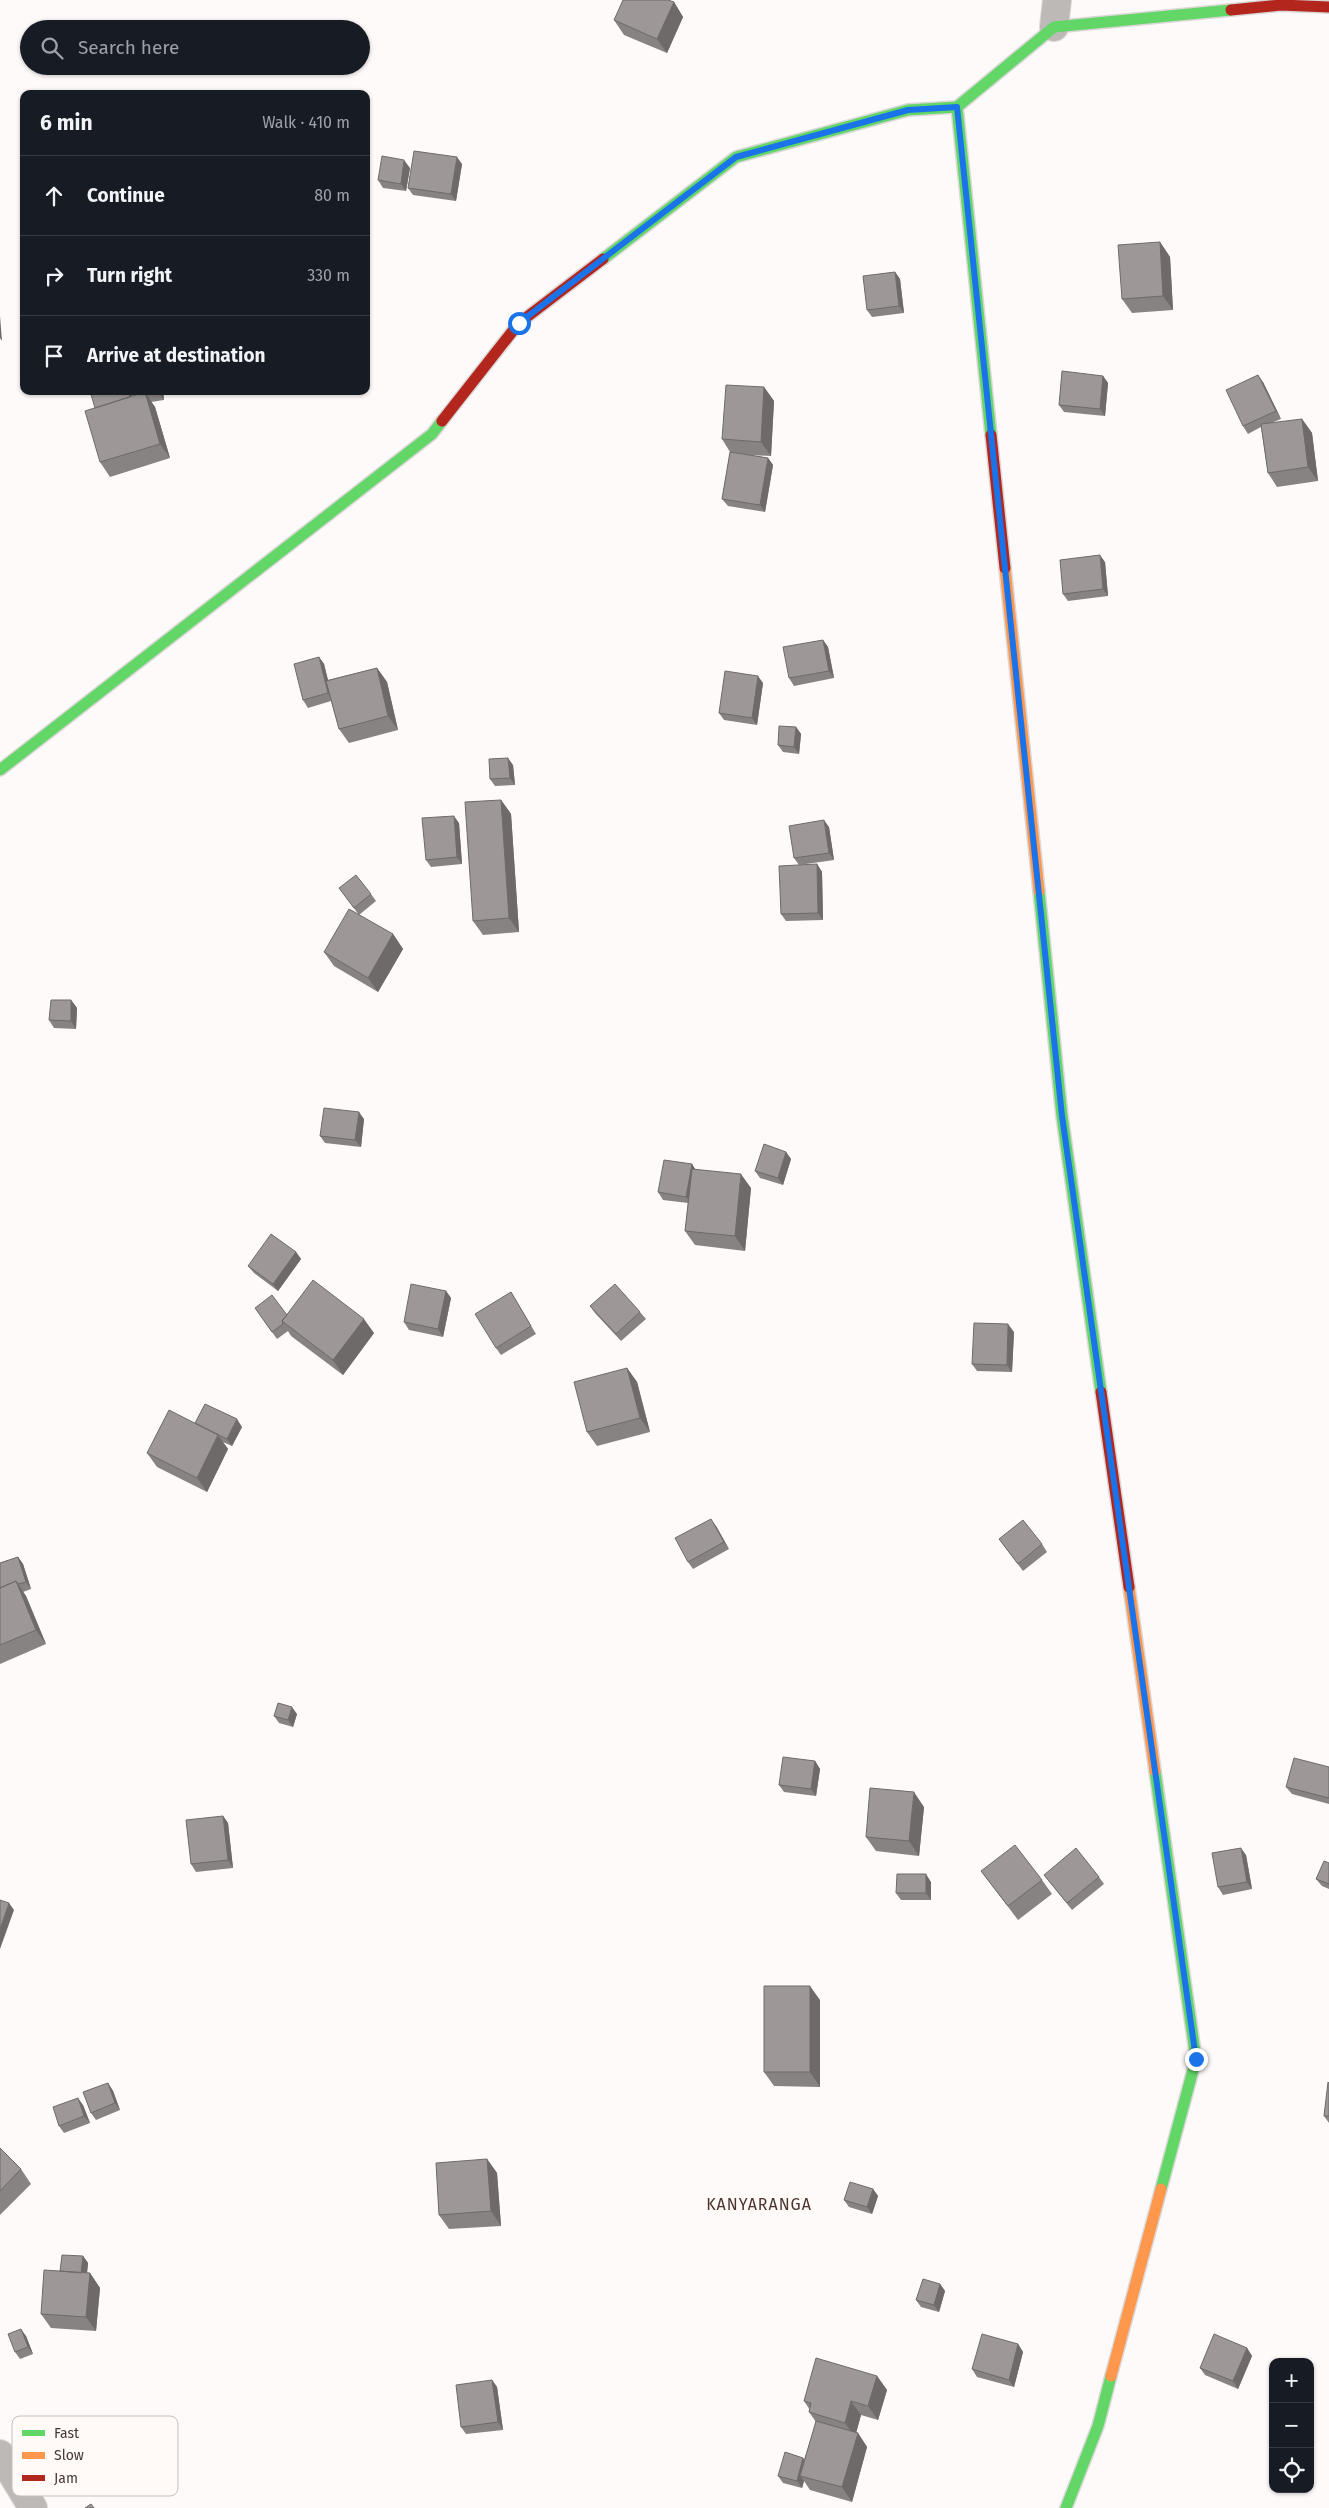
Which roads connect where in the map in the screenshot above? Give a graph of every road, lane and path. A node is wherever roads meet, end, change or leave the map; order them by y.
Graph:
1 (1057, 0) edge
2 (1329, 7) edge
3 (1054, 27) junction
4 (957, 107) junction
5 (0, 770) edge
6 (0, 2454) edge
7 (12, 2474) edge
8 (25, 2496) edge
9 (32, 2508) edge
10 (1066, 2508) edge

1 - 3 street
2 - 3 street
3 - 4 street
4 - 5 street
4 - 10 street
6 - 7 street
8 - 9 street

